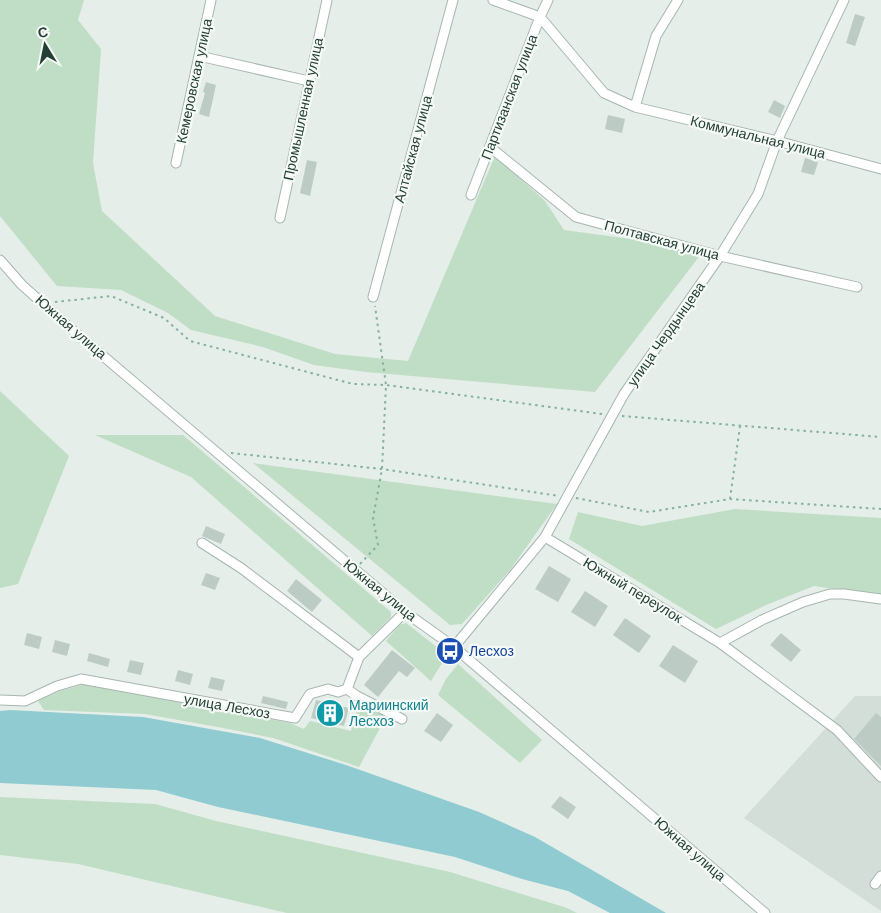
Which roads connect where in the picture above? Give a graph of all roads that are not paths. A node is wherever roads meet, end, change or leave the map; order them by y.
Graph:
1 (212, 0) edge
2 (326, 0) edge
3 (453, 0) edge
4 (494, 0) edge
5 (548, 0) edge
6 (678, 0) edge
7 (844, 0) edge
8 (540, 17) junction
9 (199, 56) junction
10 (309, 81) junction
11 (635, 107) junction
12 (777, 141) junction
13 (490, 147) junction
14 (176, 163) dead end
15 (881, 169) edge
16 (470, 194) dead end
17 (280, 218) dead end
18 (720, 256) junction
19 (0, 260) edge
20 (857, 286) dead end
21 (373, 297) road end
22 (545, 538) junction
23 (202, 543) dead end
24 (881, 599) edge
25 (405, 612) junction
26 (720, 643) junction
27 (454, 647) junction
28 (359, 657) junction
29 (348, 689) junction
30 (0, 700) edge
31 (402, 719) dead end
32 (881, 777) edge
33 (881, 876) edge
34 (875, 884) dead end
35 (764, 913) edge

1 - 9 street, Кемеровская улица
2 - 10 street, Промышленная улица
3 - 21 street, Алтайская улица
4 - 8 street
5 - 8 street, Партизанская улица
6 - 11 street
7 - 12 street, улица Чердынцева
8 - 11 street, Коммунальная улица
8 - 13 street, Партизанская улица
9 - 10 street
9 - 14 street, Кемеровская улица
10 - 17 street, Промышленная улица
11 - 12 street, Коммунальная улица
12 - 15 street, Коммунальная улица
12 - 18 street, улица Чердынцева
13 - 16 street, Партизанская улица
13 - 18 street, Полтавская улица
18 - 20 street, Полтавская улица
18 - 22 street, улица Чердынцева
19 - 25 street, Южная улица
22 - 26 street, Южный переулок
22 - 27 street, улица Чердынцева
23 - 28 street
24 - 26 street
25 - 27 street, Южная улица
25 - 28 street
26 - 32 street, Южный переулок
27 - 35 street, Южная улица
28 - 29 street
29 - 30 street, улица Лесхоз
29 - 31 street
33 - 34 street

